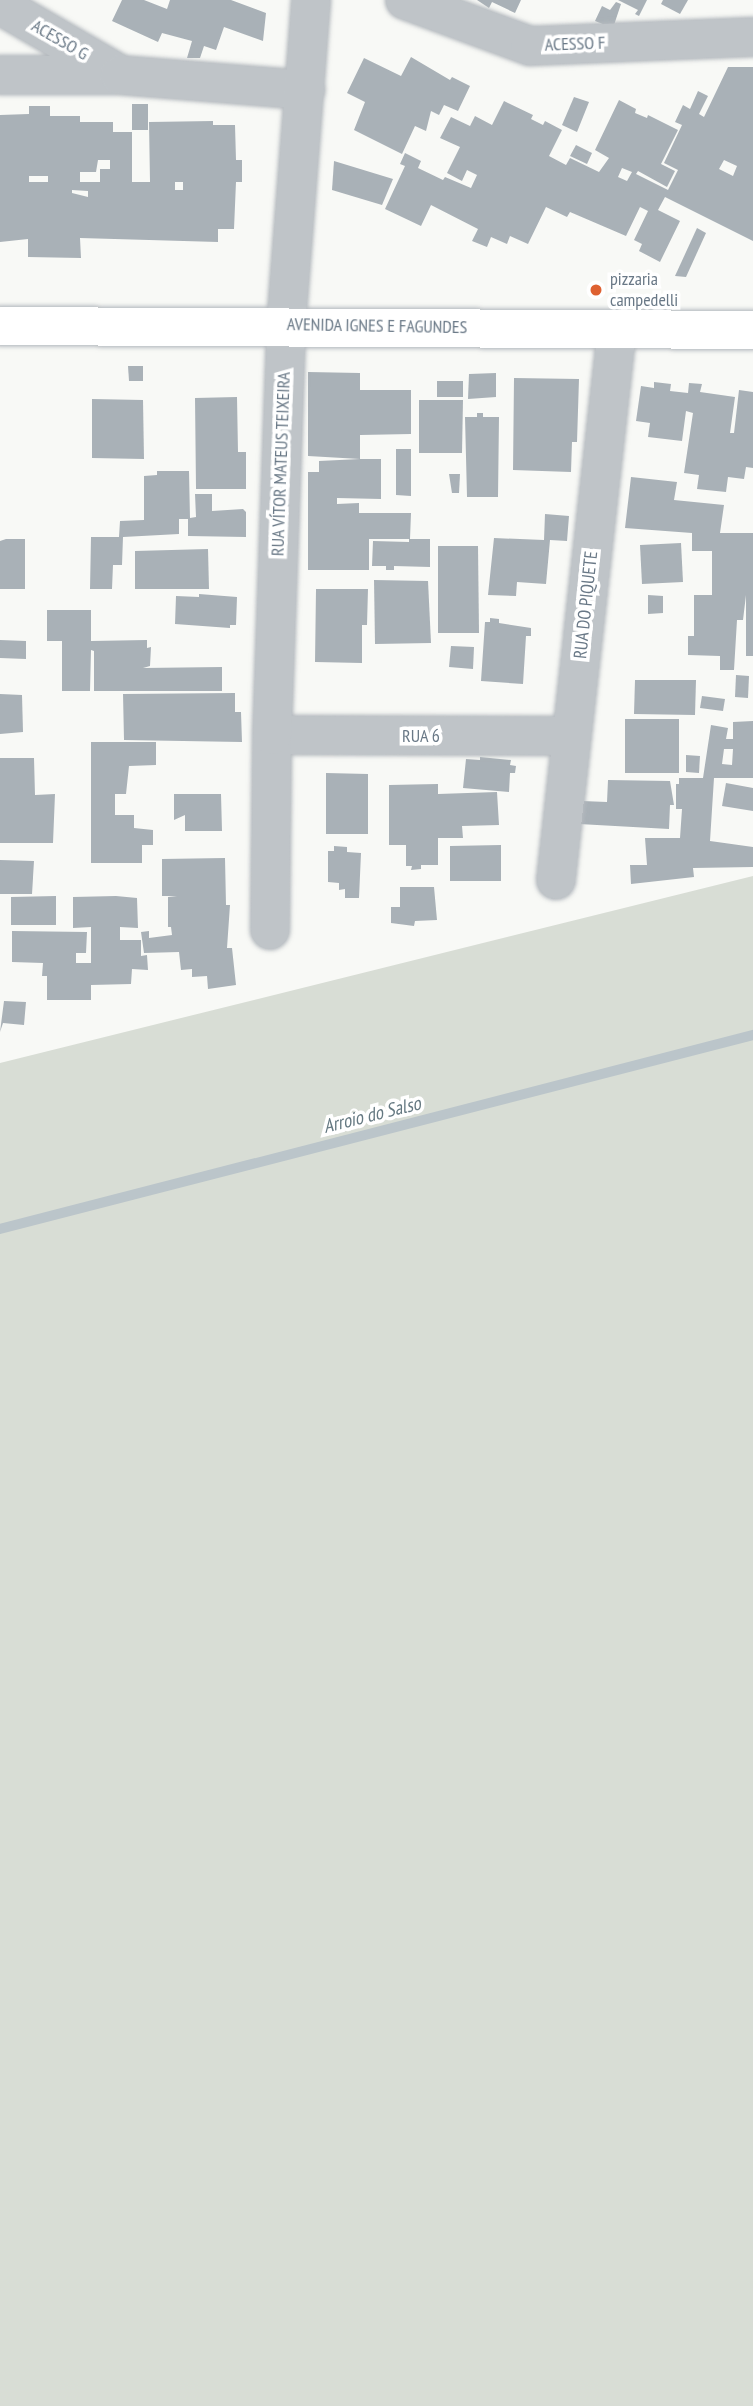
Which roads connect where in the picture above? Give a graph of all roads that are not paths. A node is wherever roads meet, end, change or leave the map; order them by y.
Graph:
1 (311, 0) edge
2 (405, 0) edge
3 (0, 5) edge
4 (753, 37) edge
5 (0, 75) edge
6 (120, 75) junction
7 (305, 90) junction
8 (0, 326) edge
9 (286, 326) junction
10 (617, 329) junction
11 (753, 330) edge
12 (272, 735) junction
13 (571, 736) junction
14 (556, 880) dead end
15 (270, 930) dead end

1 - 7 street, RUA VÍTOR MATEUS TEIXEIRA
2 - 4 street, ACESSO F
3 - 6 street, ACESSO G
5 - 6 street
6 - 7 street
7 - 9 street, RUA VÍTOR MATEUS TEIXEIRA
8 - 9 street, AVENIDA IGNES E FAGUNDES
9 - 10 street, AVENIDA IGNES E FAGUNDES
9 - 12 street, RUA VÍTOR MATEUS TEIXEIRA
10 - 11 street, AVENIDA IGNES E FAGUNDES
10 - 13 street, RUA DO PIQUETE
12 - 13 street, RUA 6
12 - 15 street, RUA VÍTOR MATEUS TEIXEIRA
13 - 14 street, RUA DO PIQUETE

